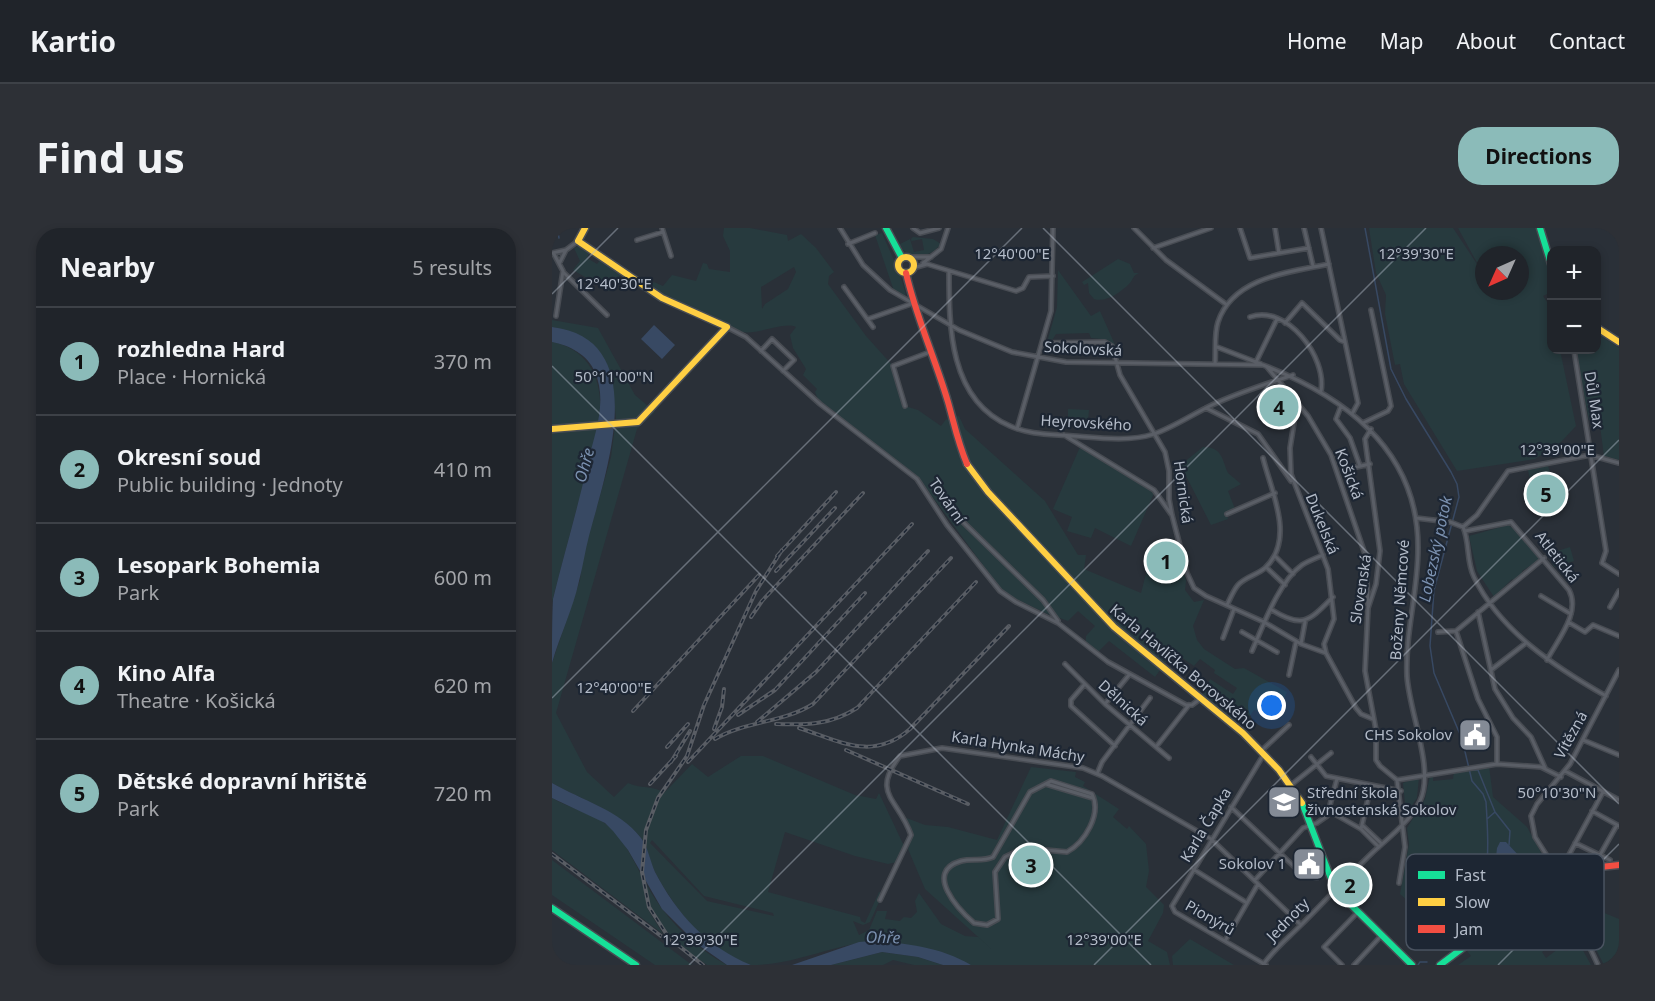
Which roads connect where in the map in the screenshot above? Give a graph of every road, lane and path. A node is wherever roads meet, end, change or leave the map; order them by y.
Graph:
1 (585, 228) edge
2 (840, 228) edge
3 (886, 228) edge
4 (913, 228) edge
5 (939, 228) edge
6 (948, 228) edge
7 (1053, 228) edge
8 (1134, 228) edge
9 (1211, 228) edge
10 (1240, 228) edge
11 (1275, 228) edge
12 (1304, 228) edge
13 (1322, 228) edge
14 (1540, 228) edge
15 (663, 230) edge
16 (875, 233) dead end
17 (637, 240) dead end
18 (578, 241) junction
19 (848, 243) junction
20 (1153, 248) junction
21 (1309, 248) junction
22 (566, 250) junction
23 (1547, 251) edge
24 (1279, 253) junction
25 (553, 254) edge
26 (671, 256) dead end
27 (933, 256) junction
28 (905, 257) junction
29 (560, 262) junction
30 (923, 263) junction
31 (1329, 264) junction
32 (1313, 266) junction
33 (913, 268) junction
34 (949, 271) junction
35 (563, 272) junction
36 (906, 273) junction
37 (1053, 276) junction
38 (844, 286) dead end
39 (913, 304) junction
40 (1227, 305) junction
41 (1371, 310) dead end
42 (607, 315) dead end
43 (556, 316) dead end
44 (1250, 317) dead end
45 (868, 319) junction
46 (1277, 319) junction
47 (1285, 323) junction
48 (952, 325) junction
49 (727, 327) junction
50 (873, 327) dead end
51 (1601, 330) edge
52 (1345, 342) junction
53 (1619, 342) edge
54 (1042, 343) junction
55 (1216, 347) junction
56 (761, 351) junction
57 (930, 352) junction
58 (1575, 354) edge
59 (1038, 358) junction
60 (1256, 361) junction
61 (1117, 363) junction
62 (1215, 364) junction
63 (1264, 365) junction
64 (783, 371) junction
65 (1293, 375) junction
66 (1277, 381) junction
67 (1321, 391) junction
68 (1297, 404) junction
69 (1341, 405) junction
70 (905, 406) dead end
71 (1206, 408) junction
72 (1352, 414) junction
73 (1364, 423) junction
74 (552, 429) edge
75 (1017, 429) junction
76 (1371, 429) junction
77 (1155, 433) junction
78 (1064, 435) junction
79 (1590, 455) junction
80 (1263, 458) dead end
81 (1619, 463) edge
82 (1370, 464) junction
83 (1360, 466) junction
84 (1343, 470) dead end
85 (1292, 482) junction
86 (1275, 493) junction
87 (1227, 514) dead end
88 (1172, 515) junction
89 (1416, 518) junction
90 (961, 520) dead end
91 (1464, 529) junction
92 (1274, 555) junction
93 (1323, 555) junction
94 (1544, 558) junction
95 (1266, 567) junction
96 (1293, 574) junction
97 (1619, 574) edge
98 (1285, 585) junction
99 (1619, 591) edge
100 (1541, 596) dead end
101 (1333, 597) junction
102 (1490, 602) junction
103 (1227, 605) junction
104 (1610, 607) dead end
105 (1368, 608) junction
106 (1234, 609) junction
107 (1271, 609) junction
108 (1478, 612) junction
109 (1571, 614) junction
110 (1264, 622) junction
111 (1305, 622) junction
112 (1568, 622) junction
113 (1058, 623) junction
114 (1456, 631) junction
115 (1242, 632) dead end
116 (1438, 632) dead end
117 (1619, 636) edge
118 (1223, 638) dead end
119 (1257, 639) junction
120 (1296, 642) junction
121 (1527, 643) junction
122 (1301, 644) junction
123 (1251, 651) dead end
124 (1277, 652) dead end
125 (1326, 653) junction
126 (1547, 660) junction
127 (1065, 664) dead end
128 (1491, 670) junction
129 (1619, 670) edge
130 (1130, 675) junction
131 (1289, 675) dead end
132 (1084, 684) junction
133 (1606, 696) junction
134 (1150, 698) dead end
135 (1200, 699) junction
136 (1106, 704) junction
137 (1189, 705) junction
138 (1373, 719) junction
139 (1289, 725) dead end
140 (1129, 726) junction
141 (1583, 740) junction
142 (1115, 746) junction
143 (1156, 747) junction
144 (1263, 753) junction
145 (1331, 753) dead end
146 (1619, 755) edge
147 (1311, 757) dead end
148 (1169, 758) dead end
149 (1316, 764) junction
150 (1497, 764) junction
151 (1545, 768) junction
152 (1565, 771) junction
153 (1097, 774) junction
154 (1425, 774) junction
155 (1561, 777) junction
156 (1337, 779) junction
157 (1397, 780) junction
158 (1291, 785) junction
159 (1371, 786) junction
160 (1401, 791) junction
161 (1603, 792) junction
162 (1095, 799) joint
163 (1619, 800) edge
164 (1231, 807) junction
165 (1330, 811) junction
166 (1592, 811) junction
167 (1404, 823) junction
168 (1618, 825) edge
169 (1311, 826) junction
170 (1362, 827) junction
171 (1211, 839) junction
172 (1575, 843) junction
173 (1380, 845) junction
174 (1279, 852) junction
175 (1545, 854) edge
176 (1569, 854) edge
177 (1598, 854) edge
178 (1601, 854) edge
179 (1604, 857) edge
180 (1322, 859) junction
181 (1610, 860) dead end
182 (1619, 864) edge
183 (1604, 866) edge
184 (1193, 869) junction
185 (1255, 880) junction
186 (1258, 884) junction
187 (1399, 884) dead end
188 (1335, 889) junction
189 (880, 900) dead end
190 (1247, 903) junction
191 (552, 908) edge
192 (1173, 909) joint
193 (1358, 912) junction
194 (1301, 925) junction
195 (1382, 935) junction
196 (1225, 941) junction
197 (1460, 950) edge
198 (1591, 950) edge
199 (1264, 964) edge
200 (636, 965) edge
201 (1342, 965) edge
202 (1353, 965) edge
203 (1411, 965) edge
204 (1440, 965) edge
205 (1598, 965) edge

1 - 18 street
2 - 19 street, Sokolovská
3 - 28 street
4 - 5 street
6 - 27 street
7 - 37 street
8 - 20 street
9 - 20 street
10 - 24 street
11 - 24 street
12 - 21 street
13 - 31 street
14 - 23 street
15 - 17 street
15 - 26 street
16 - 19 street
18 - 22 street
18 - 49 street
19 - 39 street, Sokolovská
20 - 40 street
21 - 24 street
21 - 32 street
22 - 25 street
22 - 29 street
25 - 29 street
27 - 28 street
27 - 30 street
28 - 33 street
28 - 36 street, Karla Havlíčka Borovského
29 - 35 street
30 - 33 street
30 - 34 street
31 - 32 street
31 - 52 street
32 - 40 street
33 - 36 street
34 - 37 street
34 - 48 street, Heyrovského
35 - 42 street
35 - 43 street
36 - 39 street, Karla Havlíčka Borovského
37 - 54 street
38 - 45 street
39 - 45 street
39 - 48 street, Sokolovská
39 - 57 street, Karla Havlíčka Borovského
40 - 55 street
41 - 73 street
44 - 46 street
45 - 50 street
46 - 47 street
46 - 60 street
47 - 52 street
47 - 67 street
48 - 59 street, Sokolovská
48 - 75 street, Heyrovského
49 - 56 street, Tovární
49 - 74 street
51 - 53 street
52 - 72 street
54 - 59 street
54 - 61 street, Hornická
55 - 60 street, Sokolovská
55 - 62 street
56 - 64 street, Tovární
56 - 64 street
57 - 70 street
57 - 135 street, Karla Havlíčka Borovského
58 - 79 street, Důl Max
59 - 61 street, Sokolovská
59 - 75 street
60 - 63 street, Sokolovská
61 - 62 street, Sokolovská
61 - 77 street, Hornická
62 - 63 street, Sokolovská
63 - 65 street, Sokolovská
63 - 66 street, Košická
64 - 113 street, Tovární
65 - 66 street, Heyrovského
65 - 67 street, Sokolovská
66 - 68 street, Košická
66 - 71 street, Heyrovského
67 - 69 street, Sokolovská
68 - 85 street, Dukelská
68 - 105 street, Košická
69 - 72 street, Sokolovská
69 - 83 street
71 - 77 street, Heyrovského
71 - 85 street
72 - 73 street, Sokolovská
73 - 76 street, Boženy Němcové
75 - 78 street, Heyrovského
76 - 82 street, Slovenská
76 - 89 street, Boženy Němcové
77 - 78 street, Heyrovského
77 - 88 street, Hornická
78 - 88 street
79 - 81 street
79 - 91 street
79 - 97 street
80 - 86 street
82 - 83 street
82 - 105 street, Slovenská
83 - 84 street
85 - 93 street, Dukelská
86 - 87 street
86 - 92 street
88 - 103 street, Hornická
89 - 91 street
89 - 154 street, Boženy Němcové
90 - 113 street, Tovární
91 - 94 street, Atletická
91 - 102 street
92 - 95 street
92 - 96 street
93 - 96 street
93 - 101 street, Dukelská
94 - 102 street
94 - 109 street, Atletická
95 - 98 street
95 - 103 street
96 - 98 street
98 - 107 street
99 - 104 street
100 - 109 street
101 - 111 street
101 - 125 street, Dukelská
102 - 108 street
102 - 121 street
103 - 106 street, Hornická
105 - 138 street, Slovenská
106 - 110 street, Hornická
106 - 118 street
107 - 110 street
107 - 111 street
108 - 114 street
108 - 128 street
109 - 112 street
110 - 119 street
110 - 120 street, Hornická
111 - 122 street
112 - 117 street
112 - 126 street
113 - 130 street, Tovární
114 - 116 street
114 - 150 street
115 - 119 street
119 - 123 street
119 - 124 street
120 - 122 street, Hornická
120 - 131 street
121 - 126 street
121 - 128 street
122 - 125 street, Hornická
125 - 138 street
126 - 133 street
127 - 132 street, Dělnická
128 - 151 street
129 - 133 street, Vítězná
130 - 136 street
130 - 137 street, Tovární
132 - 136 street, Dělnická
132 - 142 street
133 - 141 street, Vítězná
134 - 140 street
135 - 137 street
135 - 144 street, Karla Havlíčka Borovského
136 - 140 street, Dělnická
137 - 143 street
138 - 157 street, Slovenská
139 - 144 street, Karla Čapka
140 - 142 street
140 - 143 street, Dělnická
141 - 146 street
141 - 152 street, Vítězná
142 - 153 street
143 - 148 street, Dělnická
144 - 158 street, Karla Havlíčka Borovského
144 - 164 street, Karla Čapka
145 - 149 street
147 - 149 street
149 - 156 street
149 - 158 street
150 - 151 street
150 - 154 street
151 - 155 street
152 - 155 street, Vítězná
152 - 161 street
153 - 171 street, Karla Hynka Máchy
153 - 189 street, Karla Hynka Máchy
154 - 157 street
154 - 167 street, Boženy Němcové
155 - 175 street, Vítězná
156 - 159 street
156 - 165 street
157 - 160 street
158 - 169 street, Karla Havlíčka Borovského
159 - 160 street
159 - 170 street
160 - 167 street
161 - 163 street
161 - 166 street
162 - 162 street
164 - 171 street, Karla Čapka
164 - 174 street
165 - 169 street
165 - 170 street
166 - 168 street
166 - 172 street
167 - 173 street, Jednoty
167 - 187 street
168 - 178 street
169 - 174 street
169 - 180 street, Karla Havlíčka Borovského
170 - 173 street
171 - 184 street, Karla Čapka
171 - 185 street, Karla Hynka Máchy
172 - 176 street
172 - 177 street
173 - 188 street, Jednoty
174 - 180 street
174 - 185 street
179 - 181 street
180 - 188 street, Karla Havlíčka Borovského
182 - 183 street
184 - 190 street
184 - 192 street, Karla Čapka
185 - 186 street, Karla Hynka Máchy
186 - 190 street
186 - 194 street, Karla Hynka Máchy
188 - 193 street, Karla Havlíčka Borovského
188 - 194 street, Jednoty
190 - 196 street
191 - 200 street
192 - 196 street, Pionýrů
193 - 195 street, Karla Havlíčka Borovského
193 - 201 street
194 - 199 street, Jednoty
195 - 202 street
195 - 203 street, Karla Havlíčka Borovského
196 - 199 street, Pionýrů
197 - 204 street
198 - 205 street

